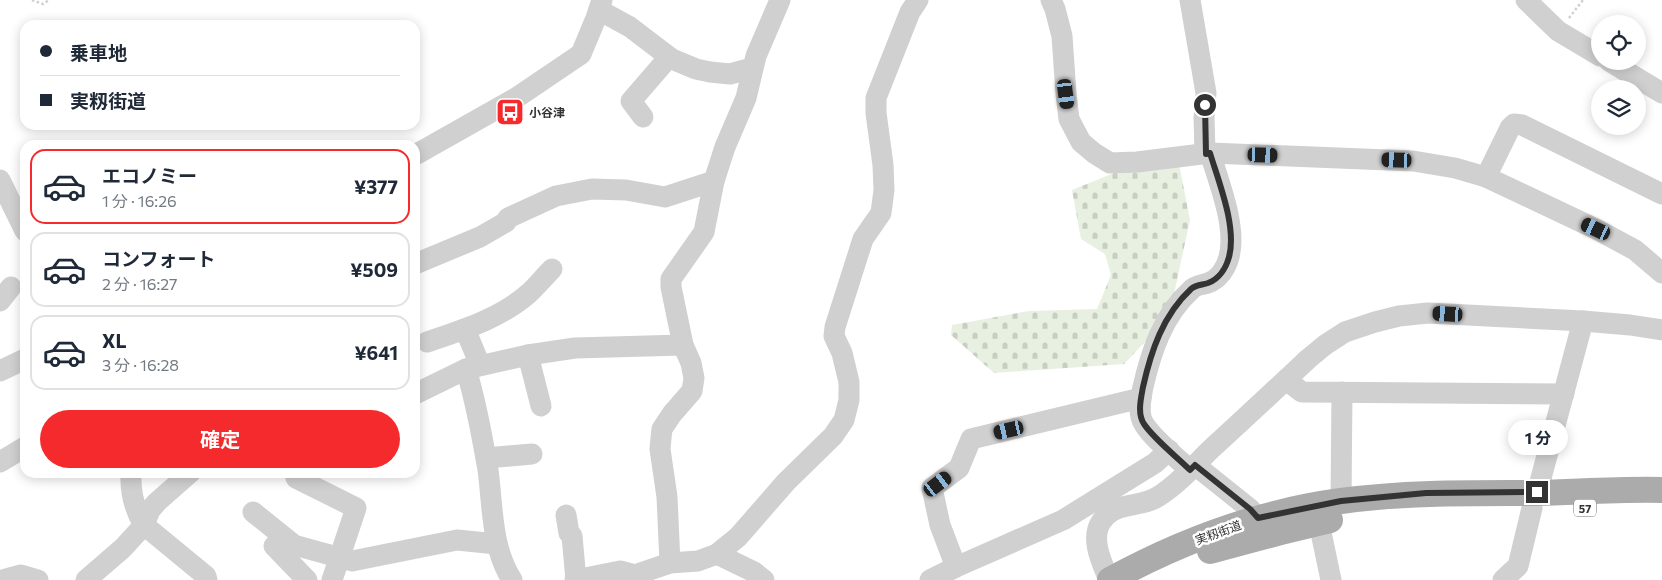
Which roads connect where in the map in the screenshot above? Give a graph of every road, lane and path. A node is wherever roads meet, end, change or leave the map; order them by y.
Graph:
1 (32, 0) edge
2 (50, 0) edge
3 (780, 0) edge
4 (918, 0) edge
5 (1051, 0) edge
6 (1190, 0) edge
7 (1526, 0) edge
8 (1583, 0) edge
9 (600, 5) edge
10 (1558, 31) junction
11 (1591, 51) edge
12 (669, 57) junction
13 (752, 68) junction
14 (1623, 70) edge
15 (1662, 93) edge
16 (643, 117) dead end
17 (420, 152) edge
18 (1208, 154) junction
19 (1486, 177) junction
20 (0, 180) edge
21 (714, 181) junction
22 (1662, 194) edge
23 (20, 221) edge
24 (420, 262) edge
25 (552, 269) dead end
26 (1661, 270) edge
27 (1583, 321) junction
28 (465, 329) junction
29 (1662, 330) edge
30 (427, 342) dead end
31 (683, 345) junction
32 (528, 355) junction
33 (20, 361) edge
34 (473, 367) junction
35 (0, 370) edge
36 (1286, 380) junction
37 (420, 392) edge
38 (1342, 392) junction
39 (1564, 394) junction
40 (1141, 398) junction
41 (541, 406) dead end
42 (20, 450) edge
43 (1169, 450) junction
44 (532, 454) dead end
45 (486, 458) junction
46 (0, 462) edge
47 (1192, 468) junction
48 (132, 478) edge
49 (184, 478) edge
50 (296, 478) dead end
51 (1662, 490) edge
52 (1535, 500) junction
53 (1341, 501) junction
54 (1662, 508) edge
55 (253, 512) dead end
56 (566, 515) dead end
57 (1258, 518) junction
58 (1319, 523) junction
59 (144, 525) junction
60 (496, 544) junction
61 (274, 546) dead end
62 (717, 554) junction
63 (340, 558) junction
64 (670, 563) junction
65 (956, 567) junction
66 (633, 578) edge
67 (2, 580) edge
68 (38, 580) edge
69 (86, 580) edge
70 (208, 580) edge
71 (307, 580) edge
72 (332, 580) edge
73 (512, 580) edge
74 (576, 580) edge
75 (764, 580) edge
76 (930, 580) edge
77 (1110, 580) edge
78 (1145, 580) edge
79 (1331, 580) edge
80 (1503, 580) edge

1 - 2 path
3 - 13 street
4 - 62 street
5 - 18 street
6 - 18 street
7 - 10 street
8 - 10 path
9 - 12 street
9 - 17 street
10 - 11 street
12 - 13 street
12 - 16 street
13 - 21 street
14 - 15 street
18 - 19 street
18 - 40 street
19 - 22 street
19 - 26 street
20 - 23 street
21 - 24 street
21 - 31 street
25 - 28 street
27 - 29 street
27 - 36 street
27 - 39 street
28 - 30 street
28 - 34 street
31 - 32 street
31 - 64 street
32 - 34 street
32 - 41 street
33 - 35 street
34 - 37 street
34 - 45 street
36 - 38 street
36 - 47 street
38 - 39 street
38 - 53 street
39 - 52 street
40 - 43 street
40 - 65 street
42 - 46 street
43 - 47 street
43 - 65 street
44 - 45 street
45 - 60 street
47 - 57 street
47 - 77 street
48 - 59 street
49 - 59 street
50 - 63 street
51 - 52 main road, 実籾街道 / 57
52 - 53 main road, 実籾街道 / 57
52 - 54 main road, 実籾街道 / 57
52 - 58 main road, 実籾街道 / 57
52 - 80 street
53 - 57 main road, 実籾街道 / 57
55 - 63 street
56 - 74 street
57 - 77 main road, 実籾街道 / 57
58 - 78 main road, 実籾街道 / 57
58 - 79 street
59 - 69 street
59 - 70 street
60 - 63 street
60 - 73 street
61 - 71 street
62 - 64 street
62 - 75 street
63 - 72 street
64 - 66 street
65 - 76 street
66 - 74 street
67 - 68 street

